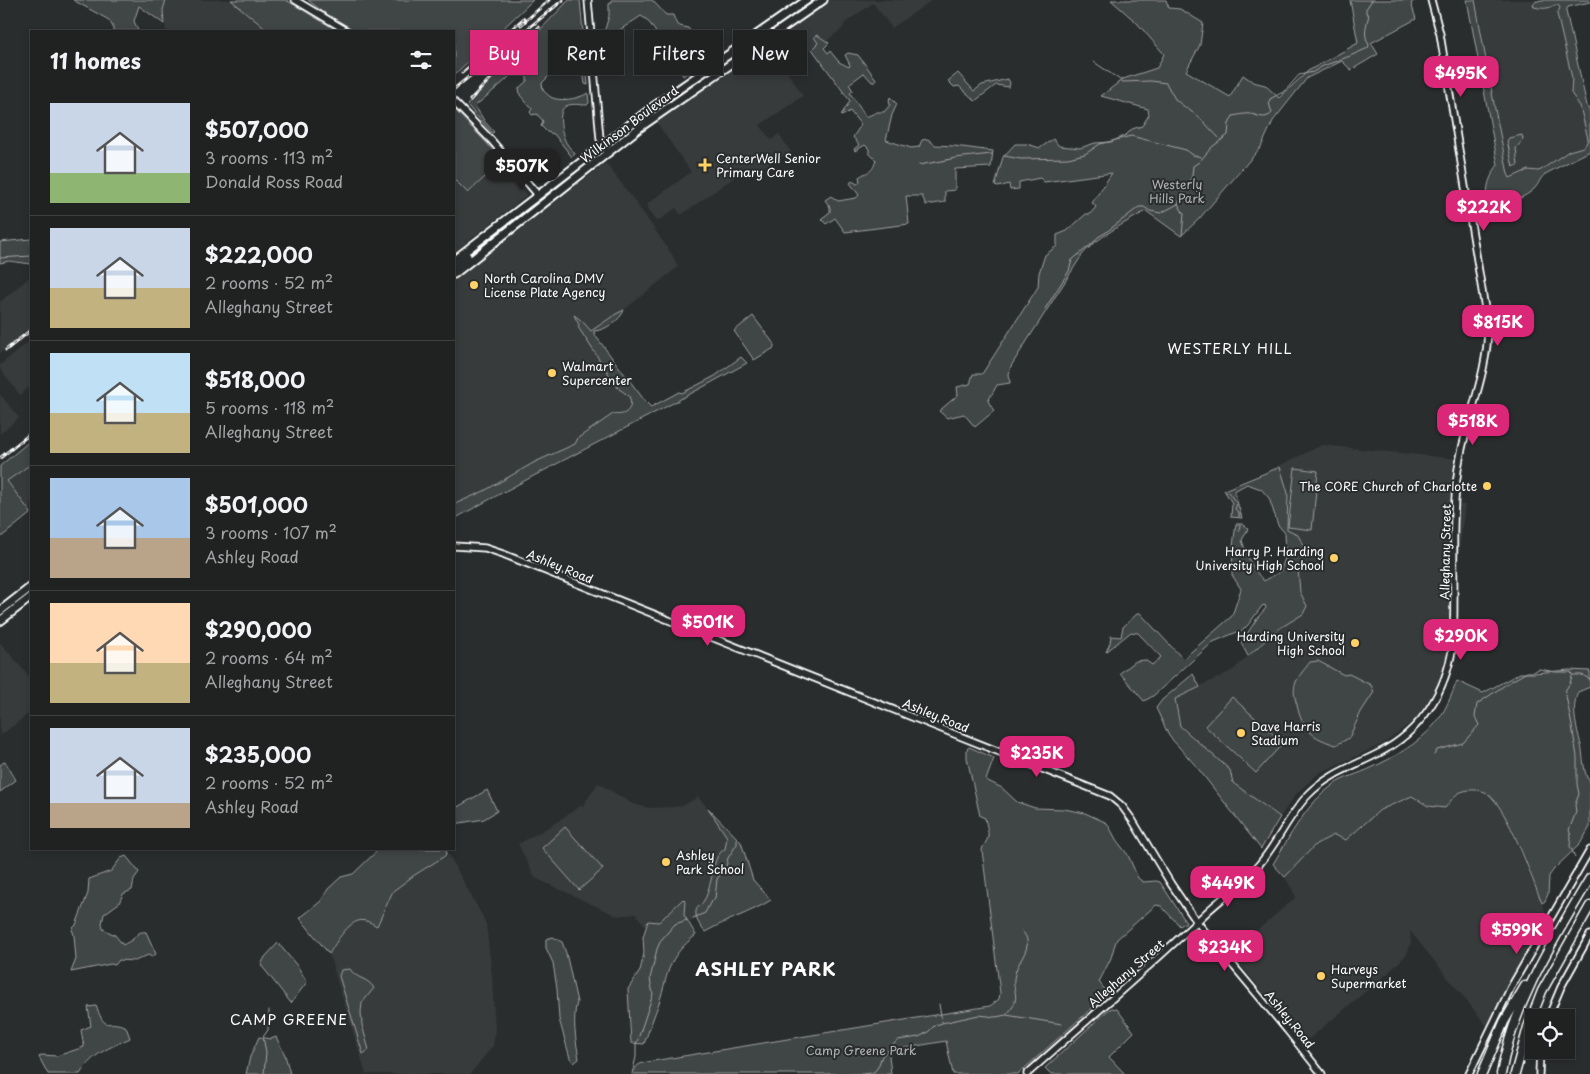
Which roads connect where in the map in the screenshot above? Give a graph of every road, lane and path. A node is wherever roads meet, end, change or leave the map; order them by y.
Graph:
1 (295, 0) edge
2 (588, 0) edge
3 (807, 0) edge
4 (823, 0) edge
5 (1431, 0) edge
6 (345, 30) edge
7 (455, 103) edge
8 (602, 145) junction
9 (608, 153) junction
10 (538, 195) junction
11 (509, 230) junction
12 (476, 243) junction
13 (455, 259) edge
14 (455, 266) edge
15 (455, 273) edge
16 (455, 546) edge
17 (30, 588) edge
18 (30, 598) edge
19 (0, 611) edge
20 (0, 621) edge
21 (1590, 850) edge
22 (1590, 878) edge
23 (1590, 906) edge
24 (1197, 922) junction
25 (1590, 935) edge
26 (1543, 959) junction
27 (1552, 1009) edge
28 (1540, 1059) edge
29 (1027, 1074) edge
30 (1322, 1074) edge
31 (1469, 1074) edge
32 (1482, 1074) edge
33 (1501, 1074) edge
34 (1515, 1074) edge
35 (1539, 1074) edge

1 - 6 street
2 - 8 street
3 - 8 main road, Wilkinson Boulevard
4 - 9 main road, Wilkinson Boulevard
5 - 24 street, Alleghany Street
7 - 10 street
8 - 9 street
8 - 10 main road, Wilkinson Boulevard
9 - 11 main road, Wilkinson Boulevard
10 - 11 main road
10 - 12 main road, Wilkinson Boulevard
11 - 15 main road, Wilkinson Boulevard
12 - 13 main road, Wilkinson Boulevard
12 - 14 main road
16 - 24 street, Ashley Road
17 - 19 main road
18 - 20 main road
21 - 31 street
22 - 26 highway
23 - 34 highway
24 - 29 street, Alleghany Street
24 - 30 street, Ashley Road
25 - 27 street
26 - 32 highway
26 - 33 highway
28 - 35 street

